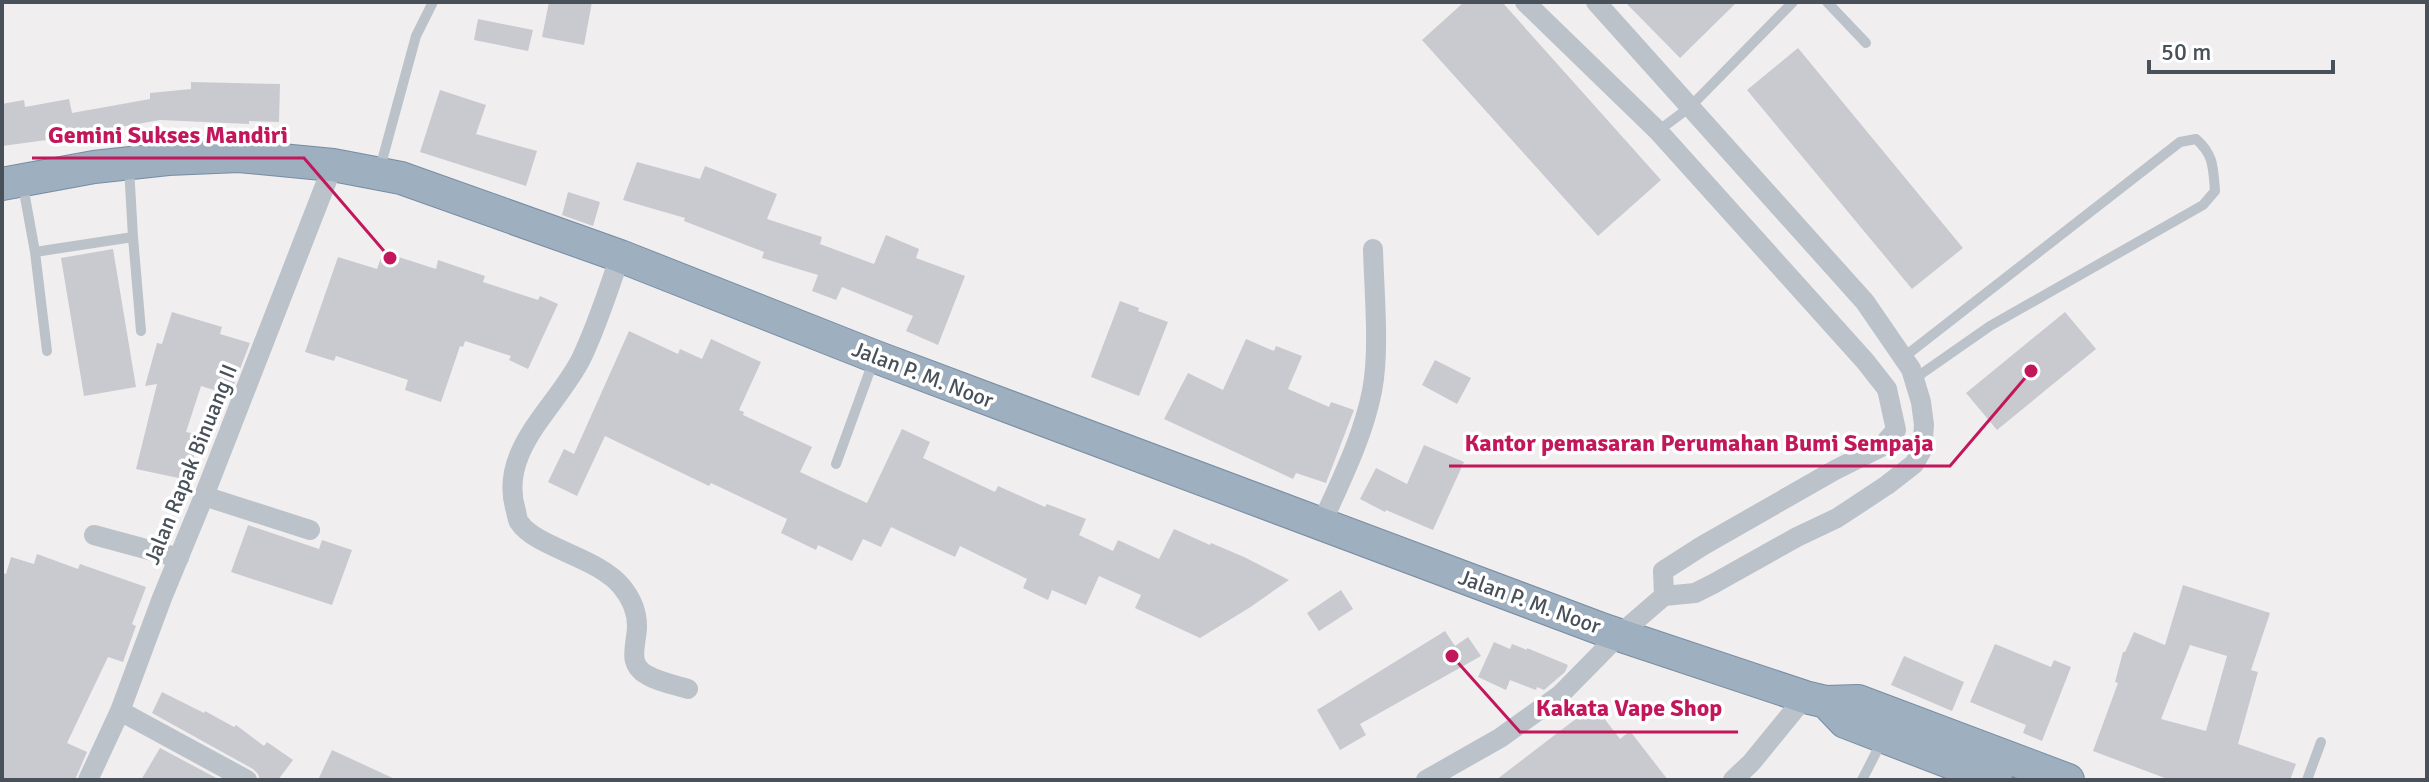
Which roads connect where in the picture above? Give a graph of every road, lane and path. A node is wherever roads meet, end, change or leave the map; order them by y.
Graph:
1 (433, 2) edge
2 (1525, 2) edge
3 (1596, 2) edge
4 (1793, 2) edge
5 (1827, 2) edge
6 (1866, 43) dead end
7 (1690, 107) junction
8 (1658, 131) junction
9 (128, 163) junction
10 (333, 165) junction
11 (378, 174) junction
12 (12, 182) edge
13 (133, 237) junction
14 (1373, 249) dead end
15 (35, 252) junction
16 (620, 256) junction
17 (141, 331) dead end
18 (47, 351) dead end
19 (876, 357) junction
20 (1904, 357) junction
21 (1914, 379) junction
22 (1924, 425) junction
23 (1896, 430) junction
24 (836, 464) dead end
25 (204, 496) junction
26 (1322, 523) junction
27 (310, 530) dead end
28 (94, 535) dead end
29 (179, 558) junction
30 (1664, 596) junction
31 (1620, 634) junction
32 (688, 689) dead end
33 (1815, 700) junction
34 (120, 711) junction
35 (1885, 737) junction
36 (2321, 742) dead end
37 (88, 780) edge
38 (247, 780) edge
39 (1426, 780) edge
40 (1733, 780) edge
41 (1862, 780) edge
42 (1996, 780) edge
43 (2068, 780) edge
44 (2307, 780) edge

1 - 11 lane
2 - 8 street
3 - 7 street
4 - 7 lane
5 - 6 lane
7 - 8 lane
7 - 20 street
8 - 23 street
9 - 10 highway, Jalan P. M. Noor
9 - 12 highway, Jalan P. M. Noor
9 - 13 lane
10 - 11 highway, Jalan P. M. Noor
10 - 25 street, Jalan Rapak Binuang II
11 - 16 highway, Jalan P. M. Noor
12 - 15 lane
13 - 15 lane
13 - 17 lane
14 - 26 street
15 - 18 lane
16 - 19 highway, Jalan P. M. Noor
16 - 32 street
19 - 24 lane
19 - 26 highway, Jalan P. M. Noor
20 - 21 street
20 - 21 lane
21 - 22 street
22 - 23 street
22 - 30 street
23 - 30 street
25 - 27 street
25 - 29 street, Jalan Rapak Binuang II
26 - 31 highway, Jalan P. M. Noor
28 - 29 street
29 - 34 street, Jalan Rapak Binuang II
30 - 31 street
31 - 33 highway, Jalan P. M. Noor
31 - 39 street
33 - 35 highway, Jalan P. M. Noor
33 - 40 street
33 - 43 highway, Jalan P. M. Noor
34 - 37 street, Jalan Rapak Binuang II
34 - 38 street
35 - 41 lane
35 - 42 highway, Jalan P. M. Noor
36 - 44 lane

